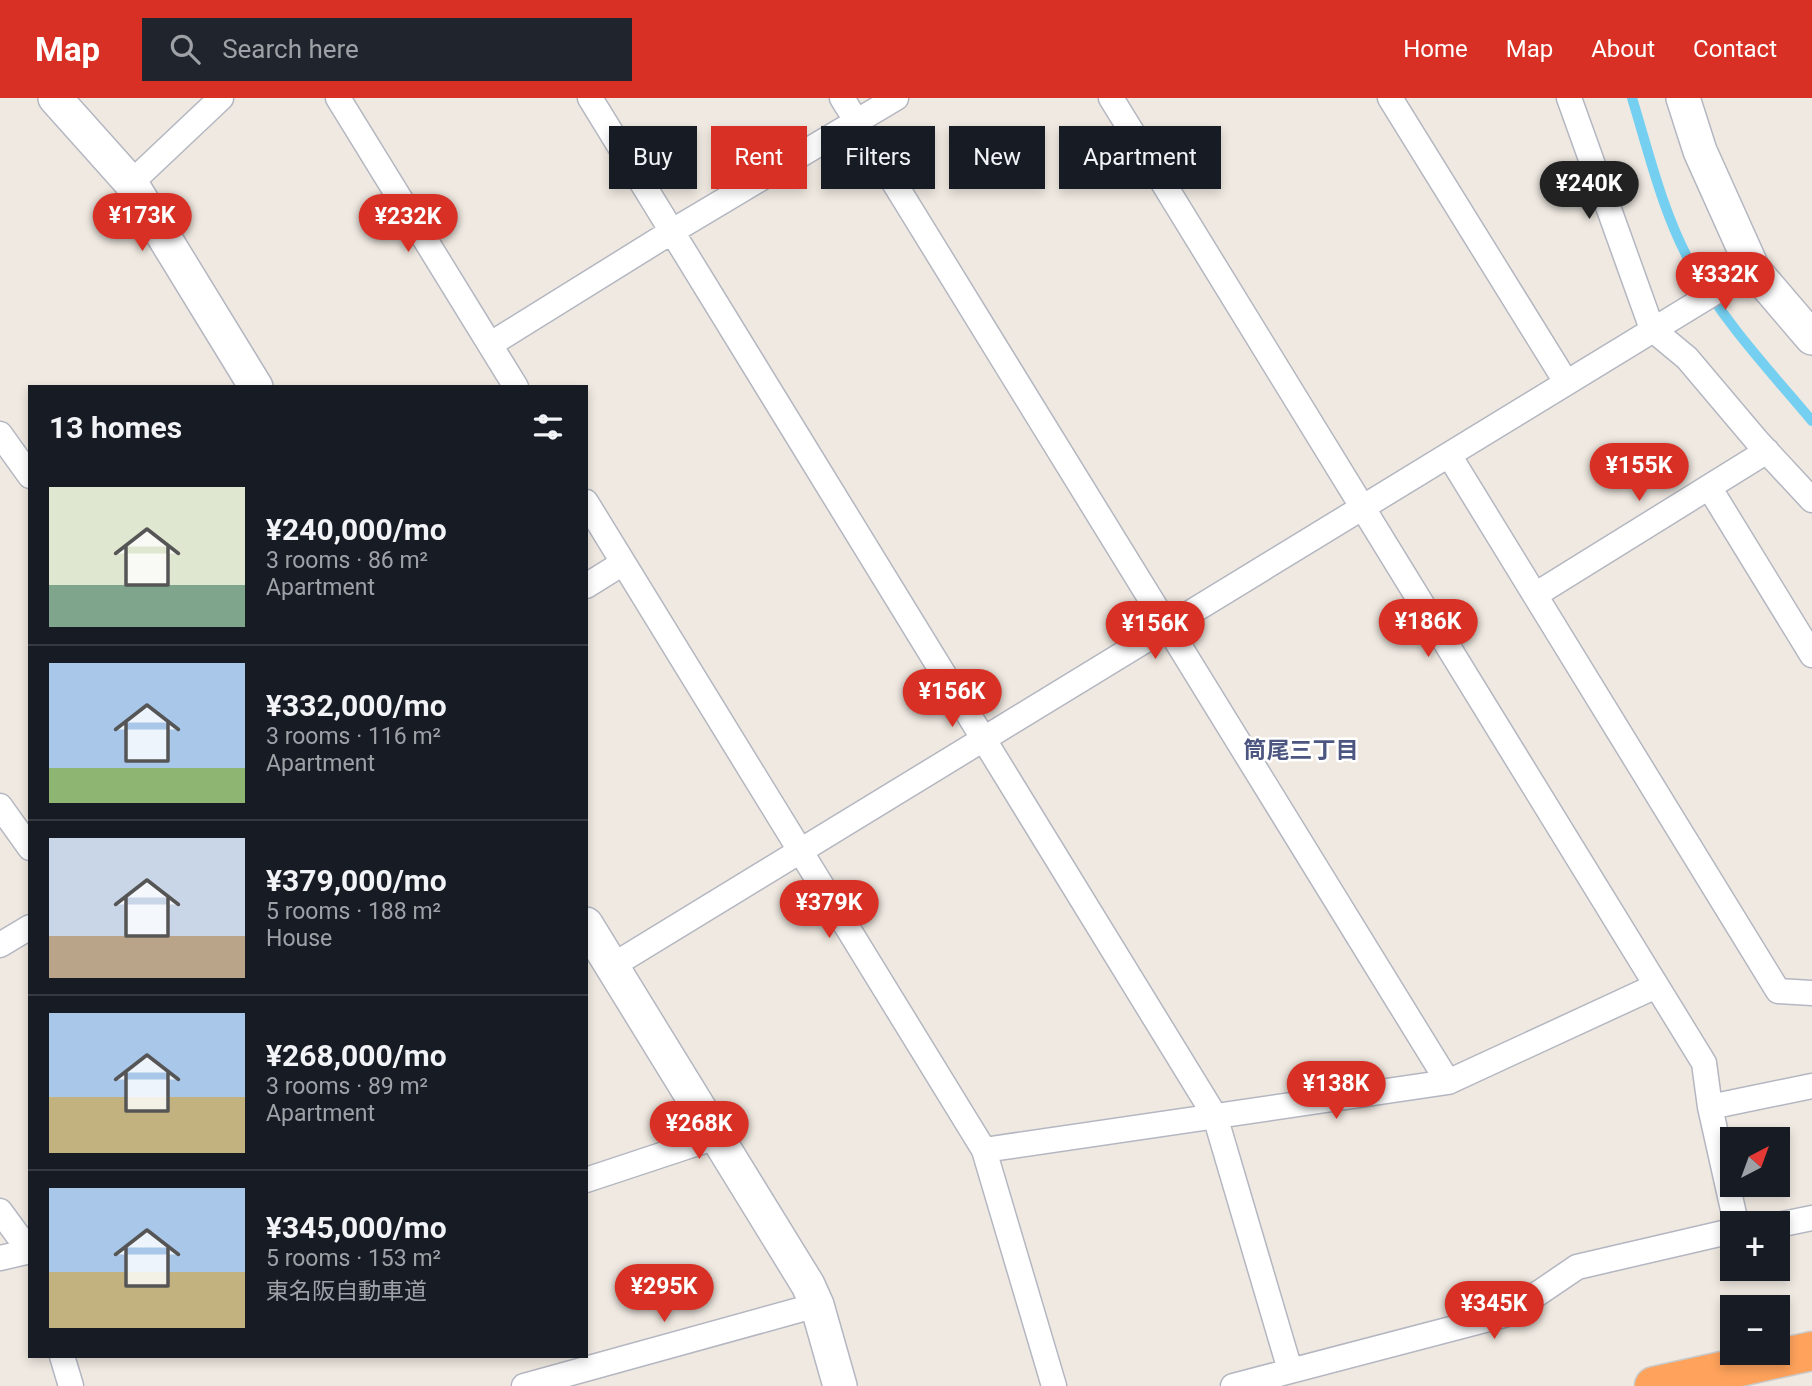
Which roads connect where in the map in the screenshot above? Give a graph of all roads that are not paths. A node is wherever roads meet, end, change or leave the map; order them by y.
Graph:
1 (55, 98) edge
2 (220, 98) edge
3 (338, 98) edge
4 (590, 98) edge
5 (842, 98) edge
6 (896, 98) edge
7 (1111, 98) edge
8 (1390, 98) edge
9 (1569, 98) edge
10 (1683, 98) edge
11 (856, 122) junction
12 (131, 183) junction
13 (671, 232) junction
14 (1753, 269) junction
15 (1652, 329) junction
16 (1812, 338) edge
17 (491, 344) junction
18 (1566, 382) junction
19 (255, 385) edge
20 (515, 385) edge
21 (0, 434) edge
22 (1767, 451) junction
23 (1448, 455) junction
24 (28, 473) edge
25 (1709, 487) junction
26 (1812, 500) edge
27 (588, 505) edge
28 (1362, 509) junction
29 (623, 563) junction
30 (588, 585) edge
31 (1535, 595) junction
32 (1167, 627) junction
33 (1812, 655) edge
34 (984, 737) junction
35 (0, 806) edge
36 (28, 845) edge
37 (800, 850) junction
38 (588, 927) edge
39 (28, 928) edge
40 (0, 945) edge
41 (612, 966) junction
42 (1656, 986) junction
43 (1812, 993) edge
44 (1448, 1082) junction
45 (1812, 1086) edge
46 (1710, 1107) junction
47 (1215, 1116) junction
48 (716, 1137) junction
49 (984, 1150) junction
50 (588, 1179) edge
51 (0, 1211) edge
52 (1732, 1211) edge
53 (1812, 1218) edge
54 (1790, 1223) edge
55 (1720, 1234) edge
56 (28, 1248) edge
57 (28, 1251) edge
58 (0, 1258) edge
59 (817, 1306) junction
60 (1812, 1351) edge
61 (63, 1358) edge
62 (1290, 1370) junction
63 (71, 1386) edge
64 (524, 1386) edge
65 (840, 1386) edge
66 (1054, 1386) edge
67 (1233, 1386) edge
68 (1654, 1386) edge

1 - 12 street
2 - 12 street
3 - 17 street
4 - 13 street
5 - 11 street
6 - 11 street
7 - 28 street
8 - 18 street
9 - 15 street
10 - 14 street
11 - 13 street
11 - 32 street
12 - 19 street
13 - 17 street
13 - 34 street
14 - 15 street
14 - 16 street
15 - 18 street
15 - 22 street
17 - 20 street
18 - 23 street
21 - 24 street
22 - 25 street
22 - 26 street
23 - 28 street
23 - 31 street
25 - 31 street
25 - 33 street
27 - 29 street
28 - 32 street
28 - 42 street
29 - 30 street
29 - 37 street
31 - 43 street
32 - 34 street
32 - 44 street
34 - 37 street
34 - 47 street
35 - 36 street
37 - 41 street
37 - 49 street
38 - 41 street
39 - 40 street
41 - 48 street
42 - 44 street
42 - 46 street
44 - 47 street
45 - 46 street
46 - 52 street
47 - 49 street
47 - 62 street
48 - 50 street
48 - 59 street
49 - 66 street
51 - 56 street
53 - 54 street
55 - 62 street
57 - 58 street
59 - 64 street
59 - 65 street
60 - 68 highway
61 - 63 street
62 - 67 street

